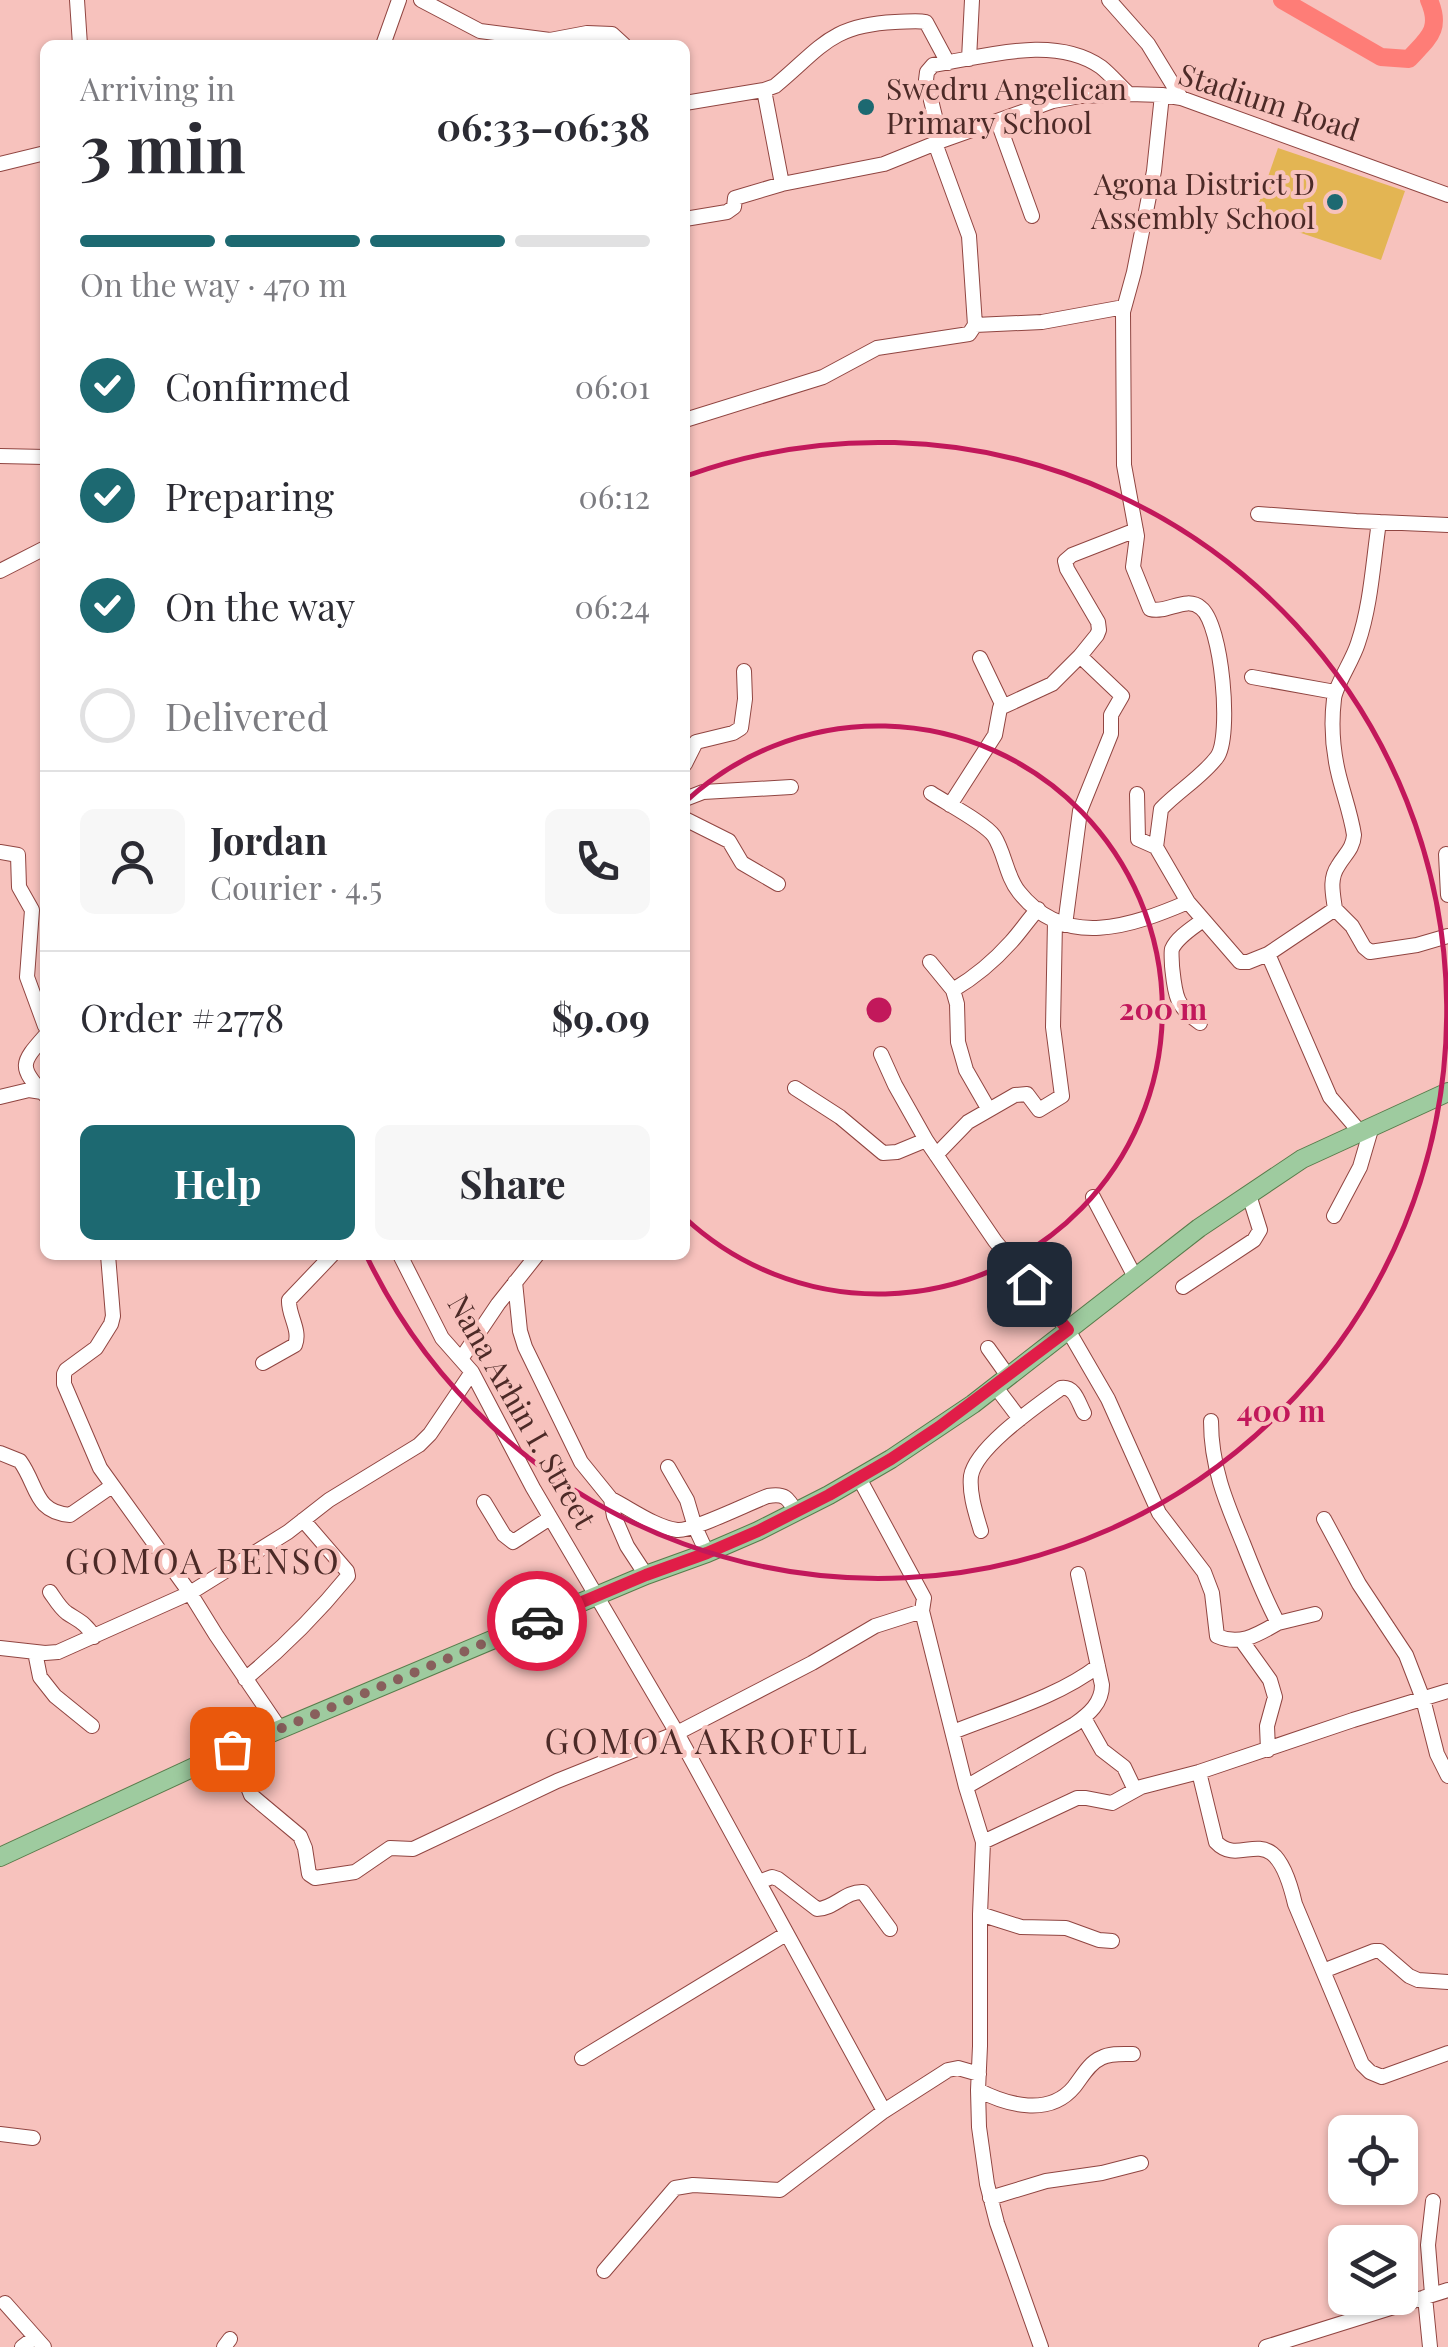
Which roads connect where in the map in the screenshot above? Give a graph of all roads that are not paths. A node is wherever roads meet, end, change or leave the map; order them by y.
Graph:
1 (77, 0) edge
2 (399, 0) edge
3 (420, 0) edge
4 (972, 0) edge
5 (1109, 0) edge
6 (480, 38) edge
7 (80, 40) edge
8 (385, 40) edge
9 (550, 40) edge
10 (550, 40) edge
11 (619, 40) edge
12 (969, 59) junction
13 (948, 63) junction
14 (764, 90) junction
15 (1130, 94) junction
16 (1162, 95) junction
17 (1182, 98) junction
18 (690, 102) edge
19 (998, 122) junction
20 (938, 142) junction
21 (40, 154) edge
22 (0, 164) edge
23 (782, 184) junction
24 (1448, 194) edge
25 (1032, 216) dead end
26 (690, 219) edge
27 (1124, 307) junction
28 (975, 325) junction
29 (690, 418) edge
30 (0, 456) edge
31 (40, 457) edge
32 (1258, 514) dead end
33 (1379, 522) junction
34 (1448, 525) edge
35 (1136, 530) junction
36 (40, 551) edge
37 (0, 572) edge
38 (1080, 656) junction
39 (980, 658) dead end
40 (744, 670) dead end
41 (1252, 678) dead end
42 (1335, 692) junction
43 (1003, 706) junction
44 (690, 754) edge
45 (791, 786) dead end
46 (931, 793) dead end
47 (1137, 794) dead end
48 (690, 797) edge
49 (950, 805) junction
50 (690, 822) edge
51 (1156, 847) junction
52 (0, 852) edge
53 (1446, 854) edge
54 (778, 884) dead end
55 (1448, 895) edge
56 (1188, 902) junction
57 (1038, 909) junction
58 (1336, 909) junction
59 (1203, 920) junction
60 (1060, 923) junction
61 (1448, 936) edge
62 (1268, 954) junction
63 (930, 962) dead end
64 (953, 990) junction
65 (40, 1012) edge
66 (1200, 1023) dead end
67 (40, 1042) edge
68 (881, 1054) dead end
69 (796, 1088) dead end
70 (40, 1090) edge
71 (1448, 1092) edge
72 (40, 1093) edge
73 (0, 1096) edge
74 (989, 1110) junction
75 (1366, 1129) junction
76 (926, 1140) junction
77 (936, 1155) junction
78 (1249, 1195) junction
79 (1092, 1196) dead end
80 (1334, 1216) dead end
81 (108, 1260) edge
82 (327, 1260) edge
83 (403, 1260) edge
84 (532, 1260) edge
85 (1135, 1277) junction
86 (515, 1282) junction
87 (1183, 1287) dead end
88 (1068, 1330) junction
89 (988, 1348) dead end
90 (461, 1359) junction
91 (263, 1363) dead end
92 (472, 1372) junction
93 (1002, 1381) junction
94 (1084, 1413) dead end
95 (1020, 1418) junction
96 (1211, 1421) dead end
97 (0, 1453) edge
98 (668, 1467) dead end
99 (859, 1478) junction
100 (112, 1486) junction
101 (611, 1499) junction
102 (484, 1502) dead end
103 (796, 1512) junction
104 (550, 1518) junction
105 (1324, 1519) dead end
106 (303, 1520) junction
107 (695, 1527) junction
108 (980, 1531) dead end
109 (707, 1553) junction
110 (1078, 1574) dead end
111 (646, 1575) junction
112 (50, 1592) dead end
113 (190, 1593) junction
114 (595, 1596) junction
115 (922, 1611) junction
116 (1314, 1614) dead end
117 (1278, 1624) junction
118 (94, 1637) junction
119 (1242, 1641) junction
120 (0, 1648) edge
121 (36, 1652) junction
122 (1098, 1666) junction
123 (245, 1679) junction
124 (1448, 1691) edge
125 (1423, 1700) junction
126 (1084, 1718) junction
127 (92, 1726) dead end
128 (280, 1729) junction
129 (952, 1732) junction
130 (677, 1733) junction
131 (232, 1749) junction
132 (1268, 1750) junction
133 (1199, 1772) junction
134 (1448, 1776) edge
135 (966, 1787) junction
136 (1135, 1790) junction
137 (983, 1842) junction
138 (0, 1856) edge
139 (759, 1882) junction
140 (980, 1914) junction
141 (890, 1928) dead end
142 (786, 1934) junction
143 (1112, 1942) dead end
144 (1324, 1971) junction
145 (1448, 1982) edge
146 (1448, 2053) edge
147 (1132, 2054) dead end
148 (582, 2058) dead end
149 (978, 2074) junction
150 (978, 2090) junction
151 (884, 2112) junction
152 (0, 2134) edge
153 (33, 2138) dead end
154 (1141, 2162) dead end
155 (990, 2198) junction
156 (1433, 2201) dead end
157 (604, 2271) dead end
158 (1435, 2294) edge
159 (5, 2303) dead end
160 (40, 2342) edge
161 (22, 2347) edge
162 (1041, 2347) edge
163 (1266, 2347) edge
164 (1430, 2347) edge

1 - 7 street
2 - 8 street
3 - 6 street
4 - 12 street
5 - 17 street
6 - 9 street
10 - 11 street
12 - 13 street
12 - 15 street
13 - 14 street
13 - 20 street
14 - 18 street
14 - 23 street
15 - 16 street, Stadium Road
15 - 19 street, Stadium Road
16 - 17 street, Stadium Road
16 - 27 street
17 - 24 street, Stadium Road
19 - 20 street, Stadium Road
19 - 25 street
20 - 23 street, Stadium Road
20 - 28 street
21 - 22 street
23 - 26 street, Stadium Road
27 - 28 street
27 - 35 street
28 - 29 street
30 - 31 street
32 - 33 street
33 - 34 street
33 - 42 street
35 - 38 street
35 - 51 street
36 - 37 street
38 - 43 street
38 - 60 street
39 - 43 street
40 - 44 street
41 - 42 street
42 - 58 street
43 - 49 street
45 - 48 street
46 - 49 street
47 - 51 street
49 - 57 street
50 - 54 street
51 - 56 street
52 - 65 street
53 - 55 street
56 - 59 street
56 - 60 street
57 - 60 street
57 - 64 street
58 - 61 street
58 - 62 street
59 - 62 street
59 - 66 street
60 - 74 street
62 - 75 street
63 - 64 street
64 - 74 street
67 - 70 street
68 - 76 street
69 - 76 street
71 - 75 main road
72 - 73 street
74 - 77 street
75 - 78 main road
75 - 80 street
76 - 77 street
77 - 88 street
78 - 85 main road
78 - 87 street
79 - 85 street
81 - 100 street
82 - 91 street
83 - 90 street, Nana Arhin I. Street
84 - 86 street
85 - 88 main road
86 - 90 street
86 - 101 street
88 - 93 main road
88 - 119 street
89 - 93 street
90 - 92 street, Nana Arhin I. Street
92 - 104 street, Nana Arhin I. Street
92 - 106 street
93 - 95 street
93 - 99 main road
94 - 95 street
95 - 108 street
96 - 117 street
97 - 100 street
98 - 107 street
99 - 103 main road
99 - 115 street
100 - 113 street
101 - 107 street
101 - 111 street
102 - 104 street
103 - 107 street
103 - 109 main road
104 - 114 street, Nana Arhin I. Street
105 - 125 street
106 - 113 street
106 - 123 street
107 - 109 street
109 - 111 main road
110 - 122 street
111 - 114 main road
112 - 118 street
113 - 118 street
113 - 123 street
114 - 128 main road
114 - 130 street, Nana Arhin I. Street
115 - 129 street
115 - 130 street
116 - 117 street
117 - 119 street
118 - 121 street
119 - 132 street
120 - 121 street
121 - 127 street
122 - 126 street
122 - 129 street
123 - 128 street
124 - 125 street
125 - 132 street
125 - 134 street
126 - 135 street
126 - 136 street
128 - 131 main road
129 - 135 street
130 - 131 street
130 - 139 street, Nana Arhin I. Street
131 - 138 main road
132 - 133 street
133 - 136 street
133 - 144 street
135 - 137 street
136 - 137 street
137 - 140 street
139 - 141 street
139 - 142 street, Nana Arhin I. Street
140 - 143 street
140 - 149 street
142 - 148 street
142 - 151 street, Nana Arhin I. Street
144 - 145 street
144 - 146 street
147 - 150 street
149 - 150 street
149 - 151 street
150 - 155 street
151 - 157 street
152 - 153 street
154 - 155 street
155 - 162 street
156 - 158 street
158 - 163 street
158 - 164 street
159 - 160 street
160 - 161 street

